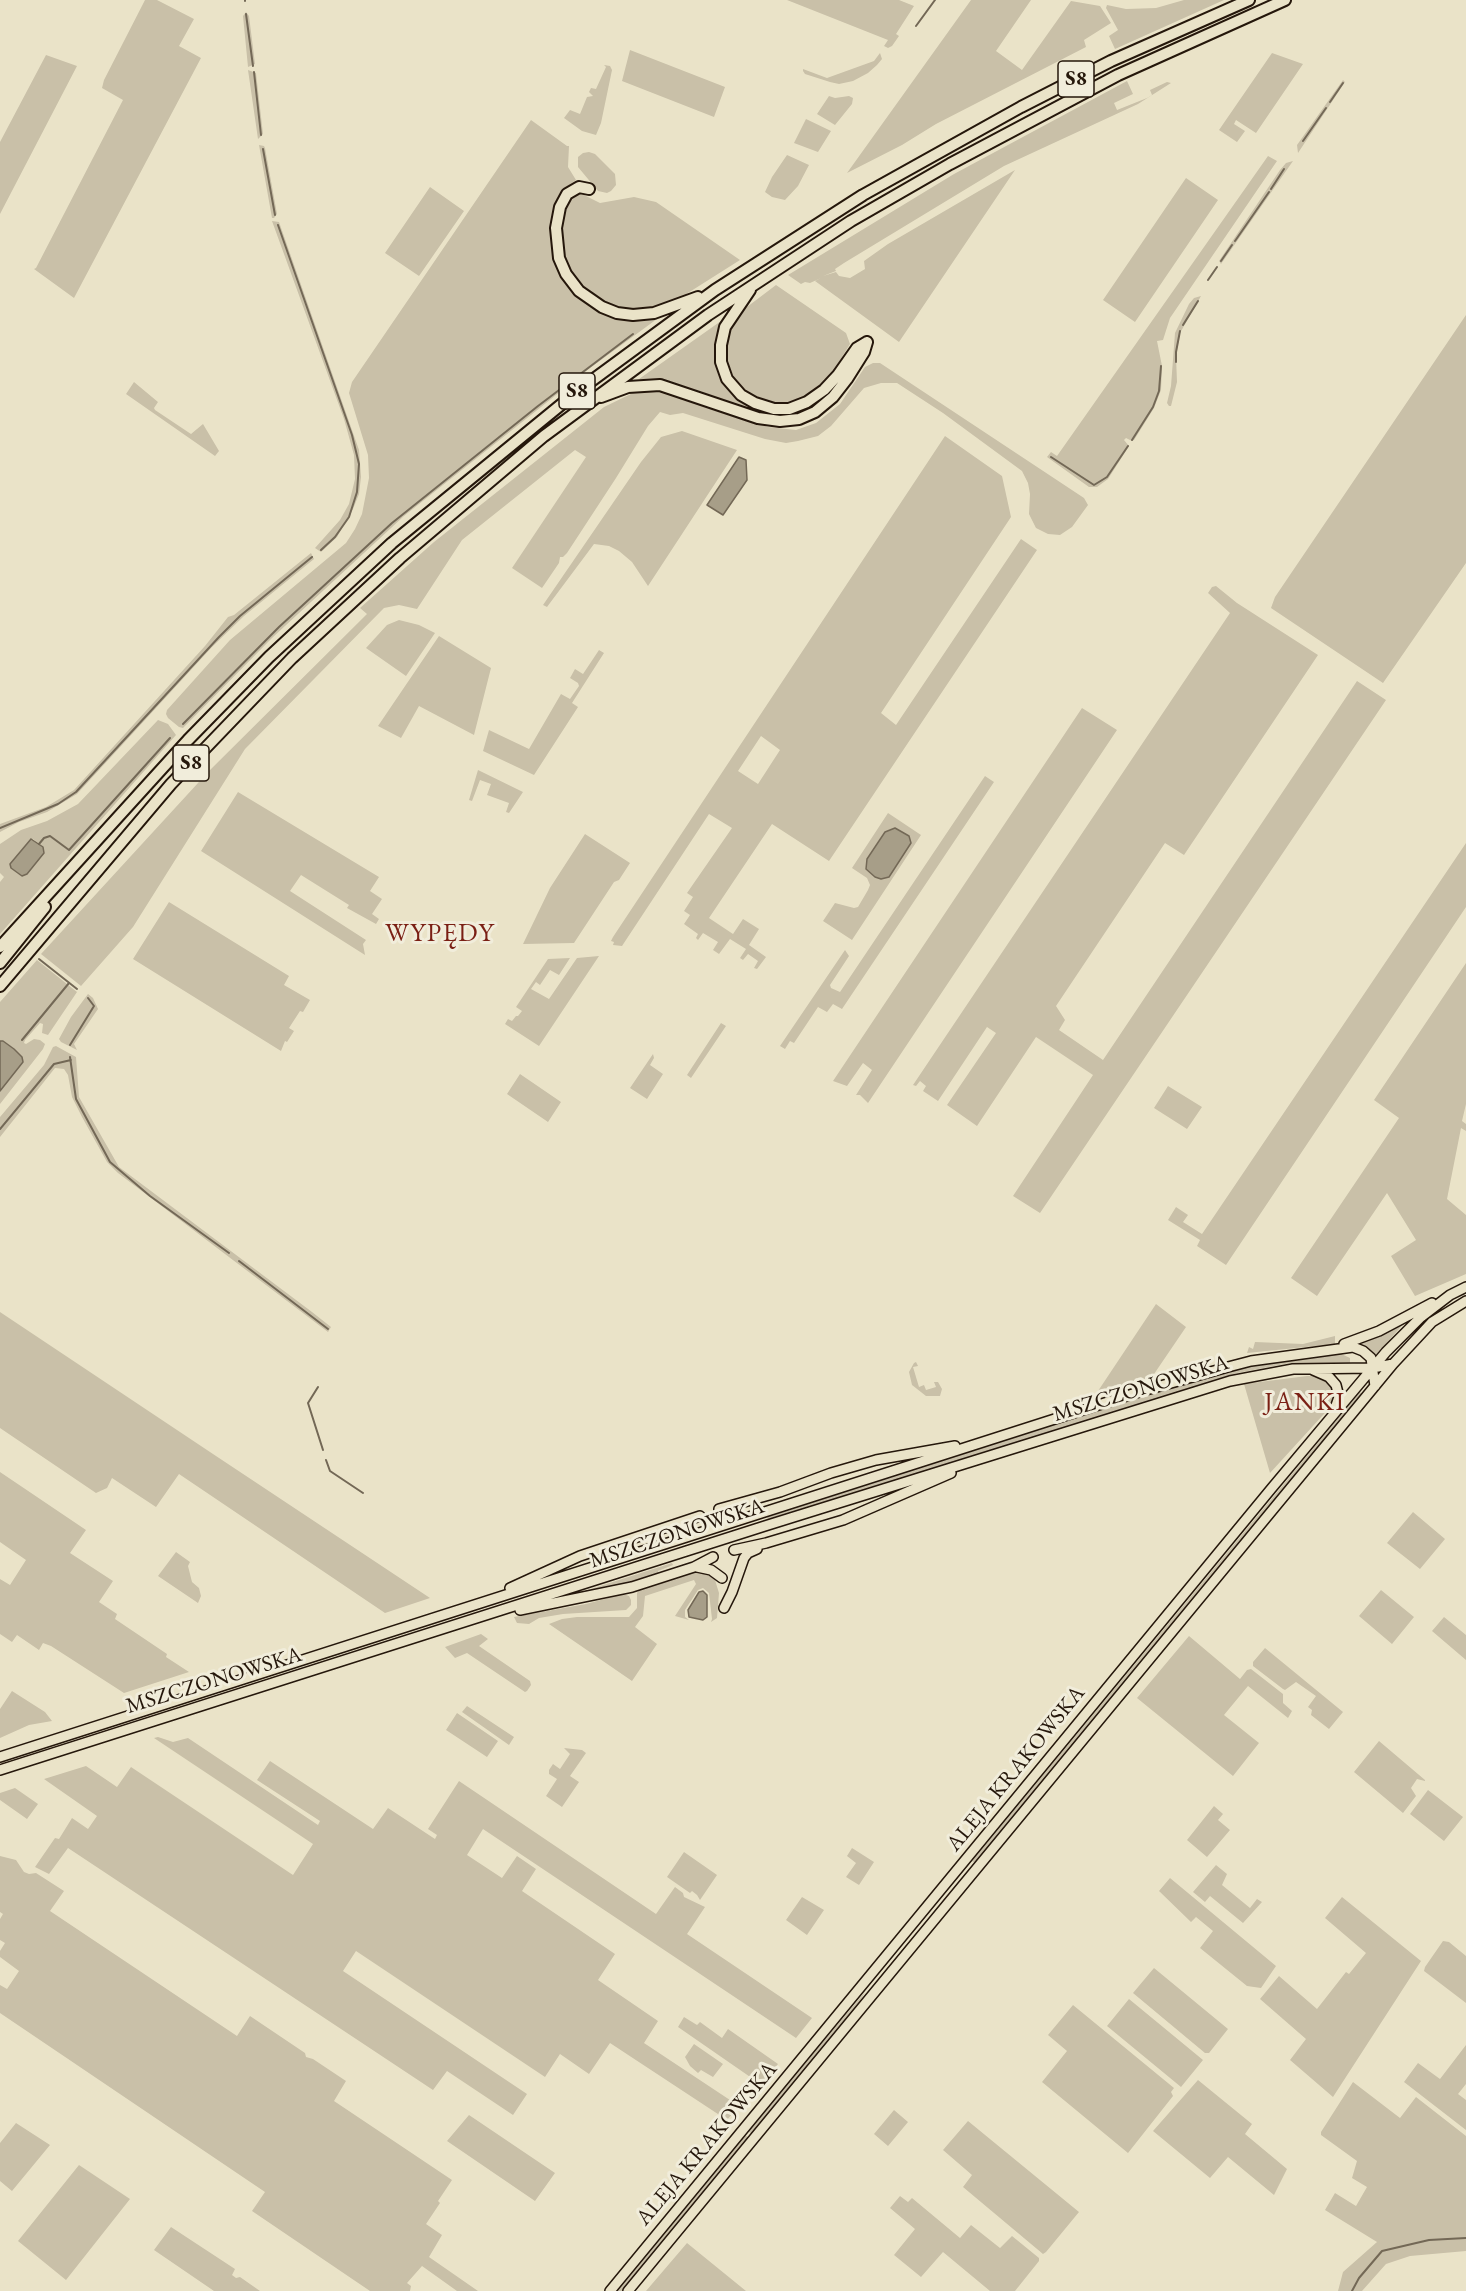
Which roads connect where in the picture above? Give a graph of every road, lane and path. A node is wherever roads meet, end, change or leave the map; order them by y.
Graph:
1 (1249, 0) edge
2 (1285, 0) edge
3 (589, 189) dead end
4 (756, 283) junction
5 (715, 290) junction
6 (592, 400) junction
7 (94, 846) junction
8 (0, 947) edge
9 (0, 963) edge
10 (0, 986) edge
11 (1466, 1287) edge
12 (1450, 1295) junction
13 (1466, 1301) edge
14 (1338, 1348) junction
15 (1393, 1364) junction
16 (1373, 1368) junction
17 (1308, 1369) junction
18 (1375, 1386) junction
19 (1333, 1415) junction
20 (990, 1440) junction
21 (998, 1453) junction
22 (719, 1509) dead end
23 (700, 1516) dead end
24 (766, 1543) junction
25 (734, 1550) dead end
26 (712, 1557) dead end
27 (694, 1567) junction
28 (722, 1578) dead end
29 (475, 1604) junction
30 (724, 1608) dead end
31 (482, 1617) junction
32 (0, 1757) edge
33 (0, 1770) edge
34 (610, 2291) edge
35 (628, 2291) edge

1 - 5 highway, S8
2 - 4 highway, S8
3 - 5 highway
4 - 6 highway, S8
4 - 6 highway
5 - 7 highway, S8
6 - 10 highway, S8
7 - 8 highway
7 - 9 highway, S8
11 - 12 main road, ALEJA KRAKOWSKA
12 - 14 main road
12 - 16 main road, ALEJA KRAKOWSKA
13 - 15 main road, ALEJA KRAKOWSKA
14 - 16 main road
14 - 20 main road, MSZCZONOWSKA
15 - 16 main road, MSZCZONOWSKA
15 - 18 main road, ALEJA KRAKOWSKA
16 - 17 main road, MSZCZONOWSKA
16 - 18 main road
16 - 19 main road, ALEJA KRAKOWSKA
17 - 19 main road
17 - 21 main road, MSZCZONOWSKA
18 - 35 main road, ALEJA KRAKOWSKA
19 - 34 main road, ALEJA KRAKOWSKA
20 - 22 main road
20 - 29 main road, MSZCZONOWSKA
21 - 24 main road
21 - 31 main road, MSZCZONOWSKA
23 - 29 main road
24 - 25 main road
24 - 30 main road
26 - 27 main road
27 - 28 main road
27 - 31 main road
29 - 32 main road, MSZCZONOWSKA
31 - 33 main road, MSZCZONOWSKA

